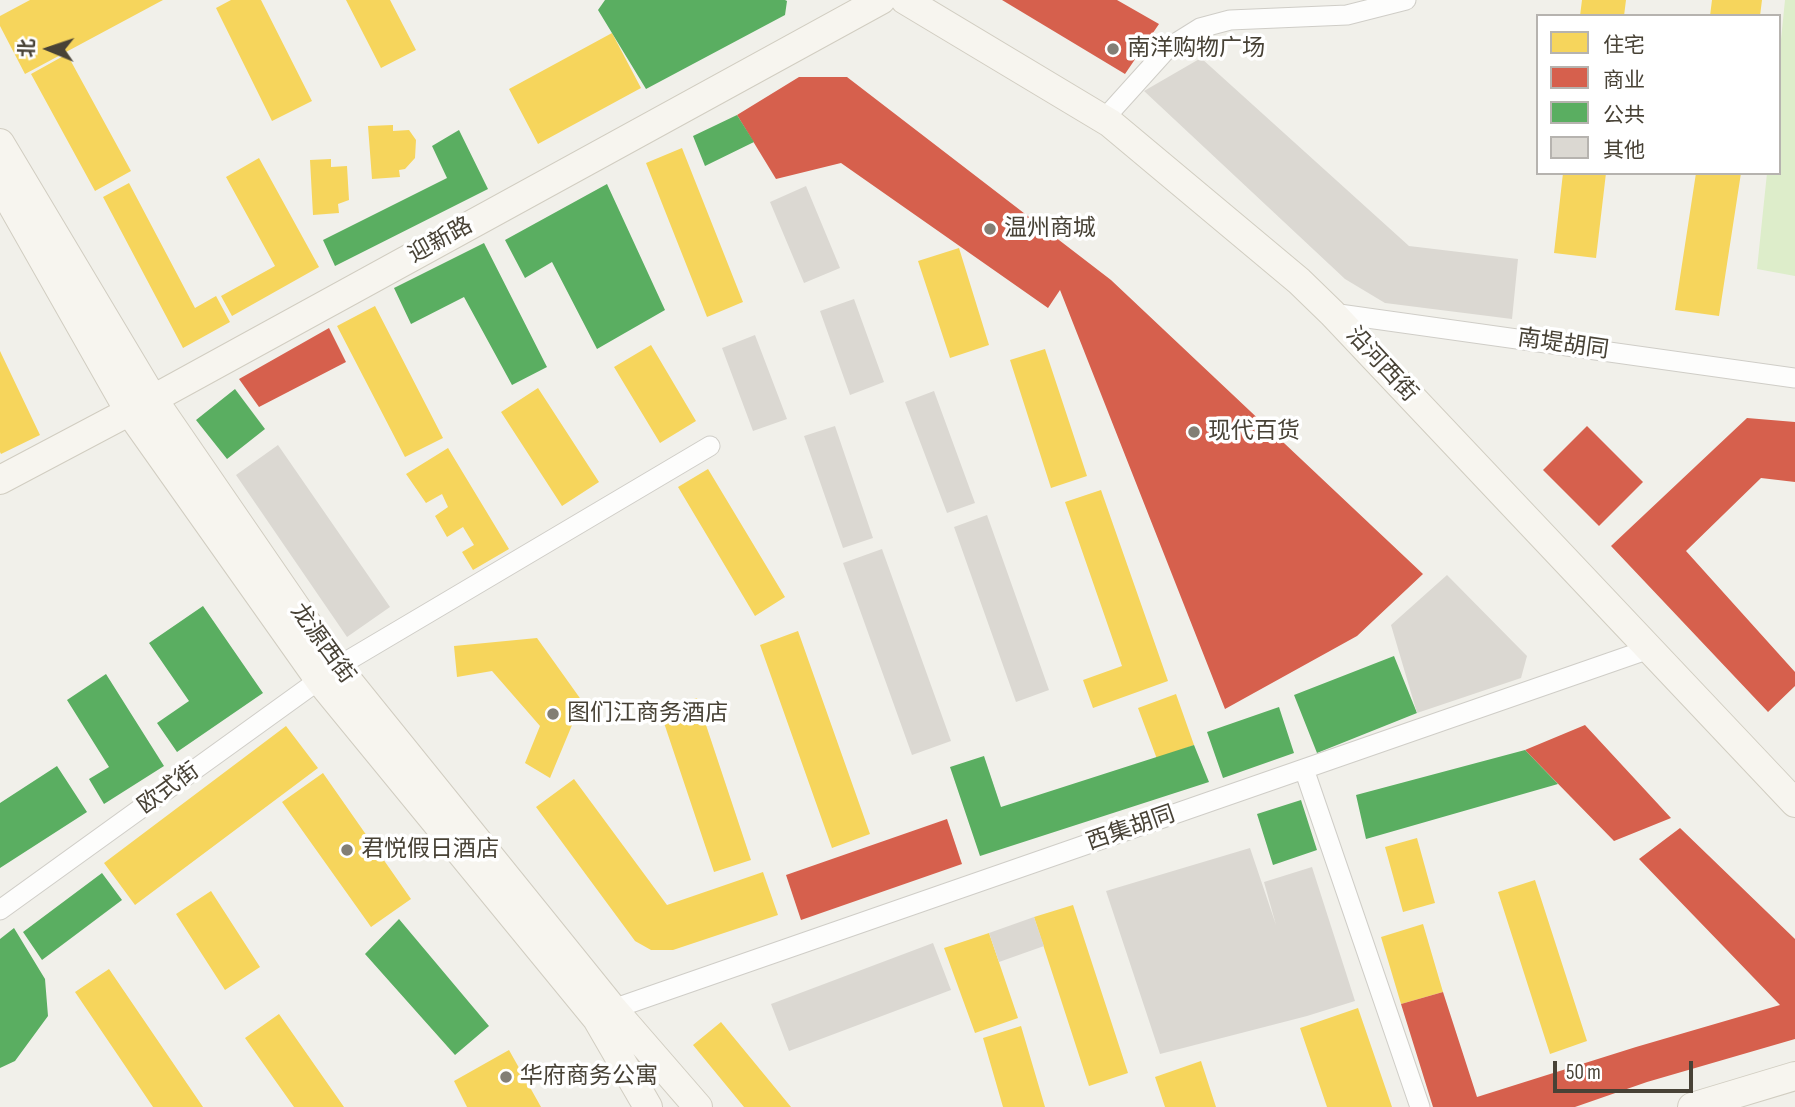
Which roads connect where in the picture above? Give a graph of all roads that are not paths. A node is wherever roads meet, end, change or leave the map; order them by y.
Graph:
1 (881, 0) edge
2 (905, 0) edge
3 (1406, 0) edge
4 (1104, 119) junction
5 (0, 143) edge
6 (0, 184) edge
7 (1332, 313) junction
8 (1795, 378) edge
9 (141, 405) junction
10 (710, 446) dead end
11 (0, 480) edge
12 (1649, 649) junction
13 (328, 674) junction
14 (1304, 769) junction
15 (1795, 803) edge
16 (0, 910) edge
17 (613, 1009) junction
18 (1795, 1076) edge
19 (648, 1107) edge
20 (698, 1107) edge
21 (1420, 1107) edge
22 (1692, 1107) edge

1 - 9 main road, 迎新路
2 - 4 main road, 沿河西街
3 - 4 street
4 - 7 main road, 沿河西街
5 - 9 main road, 龙源西街
6 - 9 main road, 龙源西街
7 - 8 street, 南堤胡同
7 - 12 main road, 沿河西街
9 - 11 main road, 迎新路
9 - 13 main road, 龙源西街
10 - 13 street, 欧式街
12 - 14 street, 西集胡同
12 - 15 main road, 沿河西街
13 - 16 street, 欧式街
13 - 17 main road, 龙源西街
13 - 19 main road, 龙源西街
14 - 17 street, 西集胡同
14 - 21 street
17 - 20 main road, 龙源西街
18 - 22 main road

